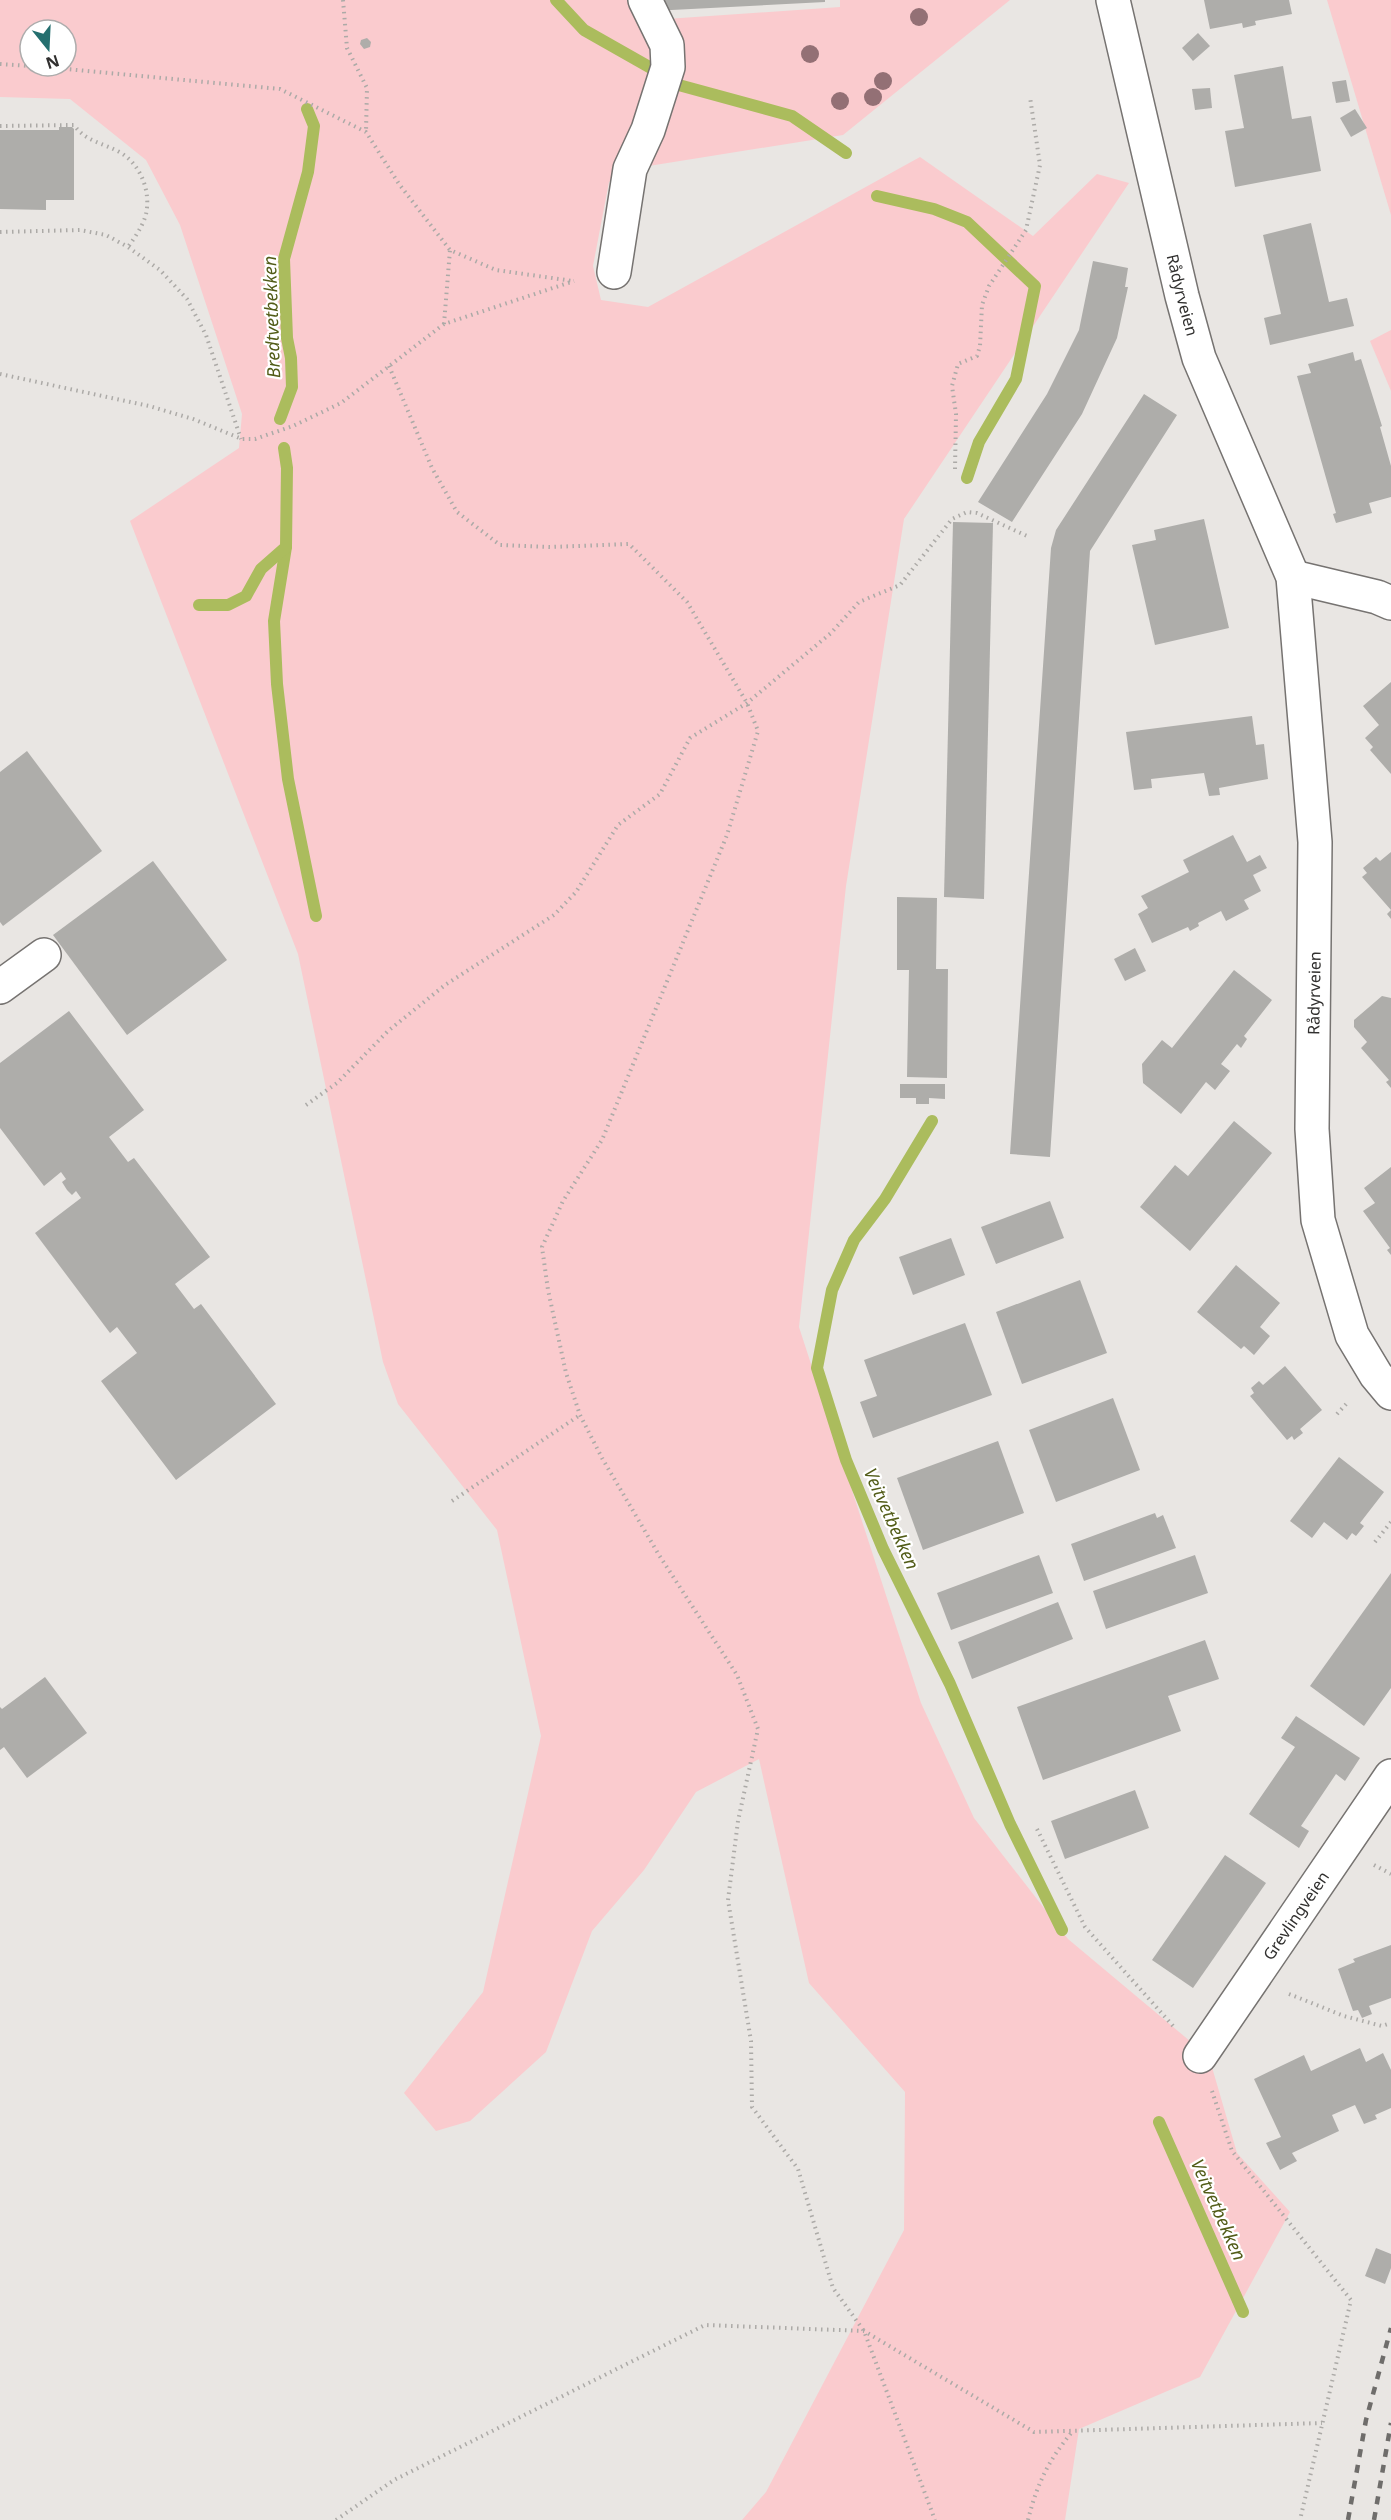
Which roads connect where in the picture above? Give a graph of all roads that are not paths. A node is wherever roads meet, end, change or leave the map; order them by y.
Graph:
1 (645, 0) edge
2 (1113, 0) edge
3 (614, 273) dead end
4 (1293, 577) junction
5 (1391, 603) edge
6 (44, 955) dead end
7 (0, 987) edge
8 (1391, 1393) edge
9 (1391, 1776) edge
10 (1200, 2055) road end

1 - 3 street
2 - 4 street, Rådyrveien
4 - 5 street
4 - 8 street, Rådyrveien
6 - 7 street
9 - 10 street, Grevlingveien

